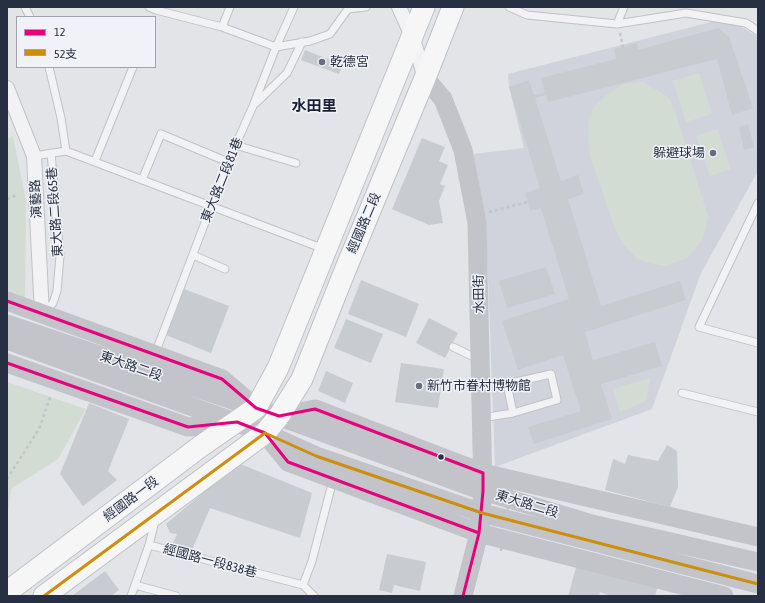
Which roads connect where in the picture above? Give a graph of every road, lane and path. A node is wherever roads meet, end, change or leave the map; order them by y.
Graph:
1 (25, 7) edge
2 (230, 7) edge
3 (294, 7) edge
4 (366, 7) edge
5 (399, 7) edge
6 (424, 7) edge
7 (452, 7) edge
8 (509, 7) edge
9 (624, 7) edge
10 (153, 11) edge
11 (30, 16) edge
12 (618, 24) junction
13 (222, 27) junction
14 (758, 30) edge
15 (412, 36) junction
16 (302, 42) junction
17 (276, 47) junction
18 (624, 47) dead end
19 (49, 68) edge
20 (133, 68) edge
21 (425, 78) junction
22 (7, 88) edge
23 (253, 106) junction
24 (235, 146) junction
25 (66, 151) junction
26 (51, 153) junction
27 (34, 156) junction
28 (94, 161) junction
29 (228, 162) junction
30 (296, 163) dead end
31 (142, 180) junction
32 (17, 195) dead end
33 (7, 199) edge
34 (528, 202) dead end
35 (758, 203) edge
36 (212, 207) junction
37 (475, 215) junction
38 (325, 250) junction
39 (193, 255) junction
40 (225, 269) dead end
41 (7, 301) edge
42 (42, 314) junction
43 (7, 324) edge
44 (7, 340) edge
45 (758, 342) edge
46 (453, 347) dead end
47 (154, 354) junction
48 (480, 360) junction
49 (7, 363) edge
50 (54, 389) dead end
51 (682, 393) dead end
52 (256, 408) junction
53 (758, 412) edge
54 (513, 413) junction
55 (279, 416) junction
56 (482, 418) junction
57 (237, 422) junction
58 (265, 433) junction
59 (513, 476) dead end
60 (334, 478) junction
61 (7, 479) edge
62 (483, 482) junction
63 (157, 513) junction
64 (482, 513) junction
65 (479, 533) junction
66 (758, 537) edge
67 (149, 544) junction
68 (501, 551) dead end
69 (758, 562) edge
70 (758, 584) edge
71 (135, 585) junction
72 (303, 585) junction
73 (7, 592) edge
74 (700, 593) edge
75 (44, 596) edge
76 (131, 596) edge
77 (176, 596) edge
78 (314, 596) edge
79 (463, 596) edge
80 (724, 596) edge

1 - 11 lane
2 - 13 lane
3 - 17 lane, 東大路二段81巷
4 - 16 lane
5 - 15 street, 水田街
6 - 15 main road, 經國路二段
7 - 21 main road, 經國路二段
8 - 12 lane
9 - 12 lane
10 - 13 lane
12 - 14 lane
12 - 18 path
13 - 17 lane
15 - 21 street, 水田街
15 - 38 main road, 經國路二段
16 - 17 lane
16 - 23 lane
17 - 23 lane, 東大路二段81巷
19 - 25 lane, 東大路二段65巷
20 - 28 lane
21 - 37 street, 水田街
21 - 55 main road, 經國路二段
22 - 27 street, 演藝路
23 - 24 lane, 東大路二段81巷
24 - 29 lane, 東大路二段81巷
24 - 30 lane
25 - 26 lane, 東大路二段65巷
25 - 28 lane
26 - 27 lane, 東大路二段65巷
26 - 42 lane, 東大路二段65巷
27 - 42 street, 演藝路
28 - 31 lane
29 - 31 lane
29 - 36 lane, 東大路二段81巷
31 - 36 lane
32 - 33 path
34 - 37 path
35 - 45 lane
36 - 38 lane
36 - 39 lane, 東大路二段81巷
37 - 48 street, 水田街
38 - 52 main road, 經國路二段
39 - 40 lane
39 - 47 lane, 東大路二段81巷
41 - 42 street, 東大路二段
42 - 47 street, 東大路二段
43 - 52 street, 東大路二段
44 - 57 street, 東大路二段
46 - 48 lane
47 - 52 street, 東大路二段
48 - 56 street, 水田街
49 - 57 street, 東大路二段
50 - 61 path
51 - 53 lane
52 - 55 street, 東大路二段
52 - 57 main road, 經國路一段
54 - 54 lane
54 - 56 lane
55 - 58 main road, 經國路二段
55 - 62 street, 東大路二段
56 - 62 street, 水田街
57 - 58 street, 東大路二段
57 - 73 main road, 經國路一段
58 - 60 street
58 - 63 main road, 經國路一段
58 - 64 street, 東大路二段
59 - 68 path, bridge
60 - 65 street
60 - 72 lane
62 - 64 street, 水田街
62 - 66 street, 東大路二段
62 - 69 street, 東大路二段
63 - 67 lane, 經國路一段838巷
63 - 75 main road, 經國路一段
64 - 65 street, 水田街
64 - 70 street, 東大路二段
65 - 74 street
65 - 79 street, 水田街
67 - 71 lane
67 - 72 lane, 經國路一段838巷
71 - 76 lane
71 - 77 lane
72 - 78 lane
74 - 80 street

